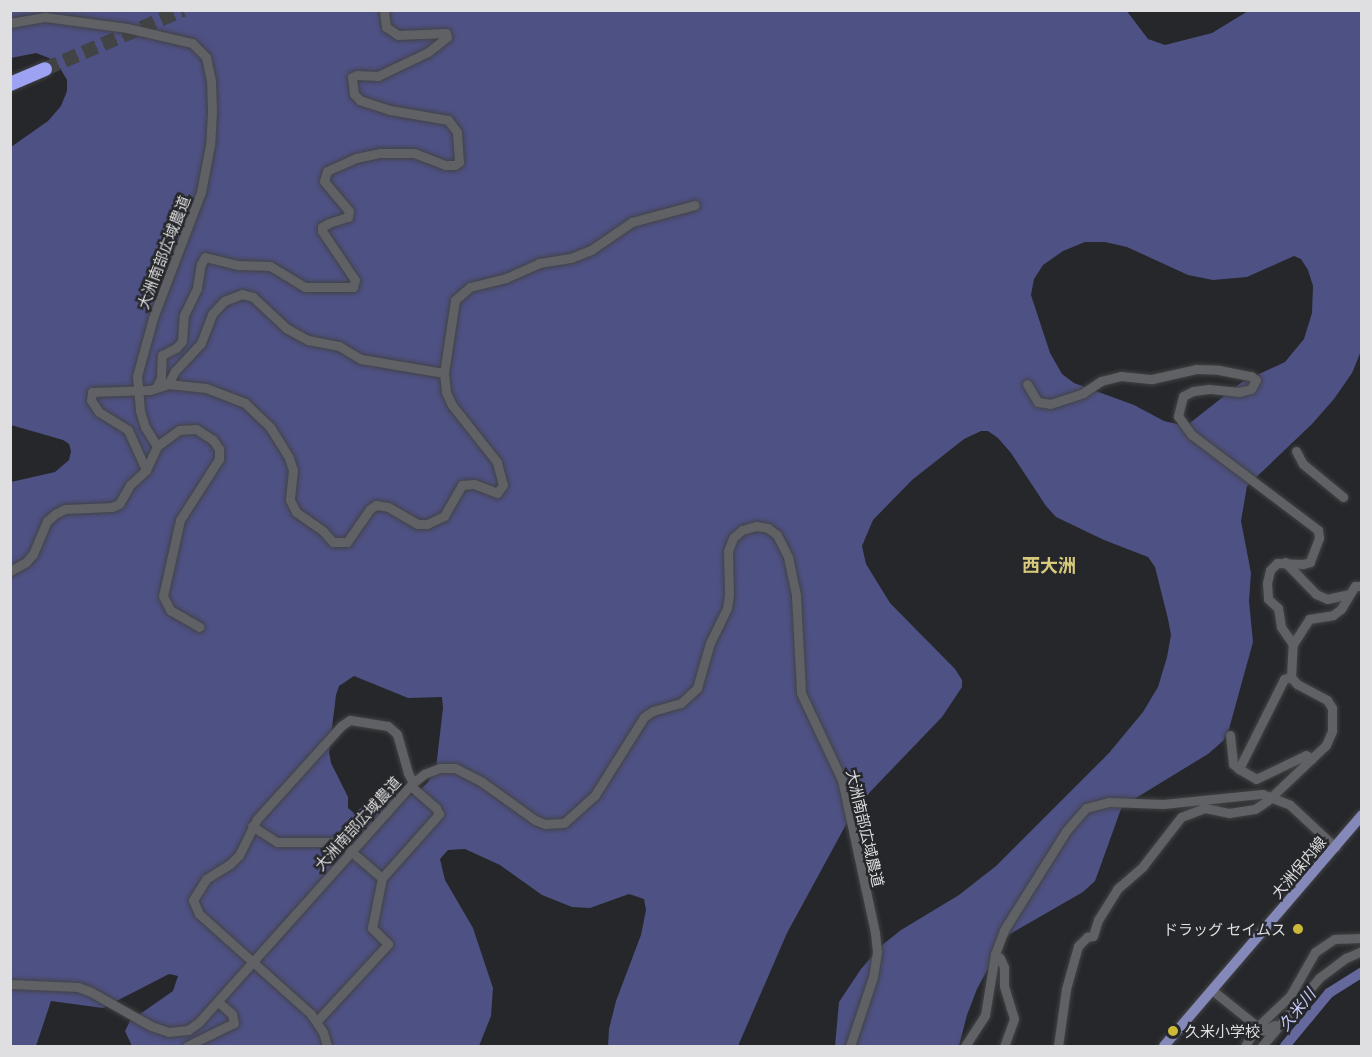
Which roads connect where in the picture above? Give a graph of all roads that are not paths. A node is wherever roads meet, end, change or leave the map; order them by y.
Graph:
1 (384, 10) edge
2 (10, 23) edge
3 (45, 69) tunnel mouth
4 (10, 84) edge
5 (695, 205) dead end
6 (444, 373) junction
7 (168, 384) junction
8 (1027, 384) dead end
9 (157, 387) junction
10 (136, 390) junction
11 (157, 446) junction
12 (1296, 451) dead end
13 (146, 470) junction
14 (1343, 497) dead end
15 (1286, 562) junction
16 (10, 571) edge
17 (1362, 586) edge
18 (1348, 594) junction
19 (200, 627) dead end
20 (1293, 644) junction
21 (1291, 677) junction
22 (1230, 735) dead end
23 (1312, 759) junction
24 (1239, 769) junction
25 (412, 784) junction
26 (1272, 796) junction
27 (1362, 815) edge
28 (252, 825) junction
29 (1335, 847) junction
30 (352, 851) junction
31 (382, 878) junction
32 (1362, 938) edge
33 (1362, 951) edge
34 (995, 954) junction
35 (253, 962) junction
36 (10, 984) edge
37 (1212, 990) junction
38 (218, 1002) junction
39 (1282, 1020) junction
40 (317, 1022) junction
41 (1257, 1027) junction
42 (187, 1047) edge
43 (327, 1047) edge
44 (850, 1047) edge
45 (965, 1047) edge
46 (1004, 1047) edge
47 (1058, 1047) edge
48 (1164, 1047) edge
49 (1245, 1047) edge
50 (1262, 1047) edge

1 - 9 street
2 - 10 street, 大洲南部広域農道
3 - 4 highway
5 - 6 street
6 - 7 street
6 - 7 street
7 - 9 street
8 - 15 street
9 - 10 street
10 - 11 street, 大洲南部広域農道
10 - 13 street
11 - 13 street
11 - 19 street
12 - 14 street
13 - 16 street
15 - 18 street
15 - 20 street
17 - 18 street
18 - 20 street
20 - 21 street
21 - 23 street
21 - 24 street
22 - 24 street
23 - 24 street
23 - 26 street
25 - 28 street
25 - 30 street, 大洲南部広域農道
25 - 31 street
25 - 44 street, 大洲南部広域農道
26 - 29 street
26 - 34 street
26 - 47 street
27 - 29 main road, 大洲保内線
28 - 30 street
28 - 35 street
29 - 37 main road, 大洲保内線
30 - 31 street
30 - 35 street, 大洲南部広域農道
31 - 40 street
32 - 41 street
33 - 39 street
34 - 45 street
34 - 46 street
35 - 38 street, 大洲南部広域農道
35 - 40 street
36 - 38 street, 大洲南部広域農道
37 - 41 street
37 - 48 main road, 大洲保内線
38 - 42 street
39 - 41 street
39 - 50 street
40 - 43 street
41 - 49 street

